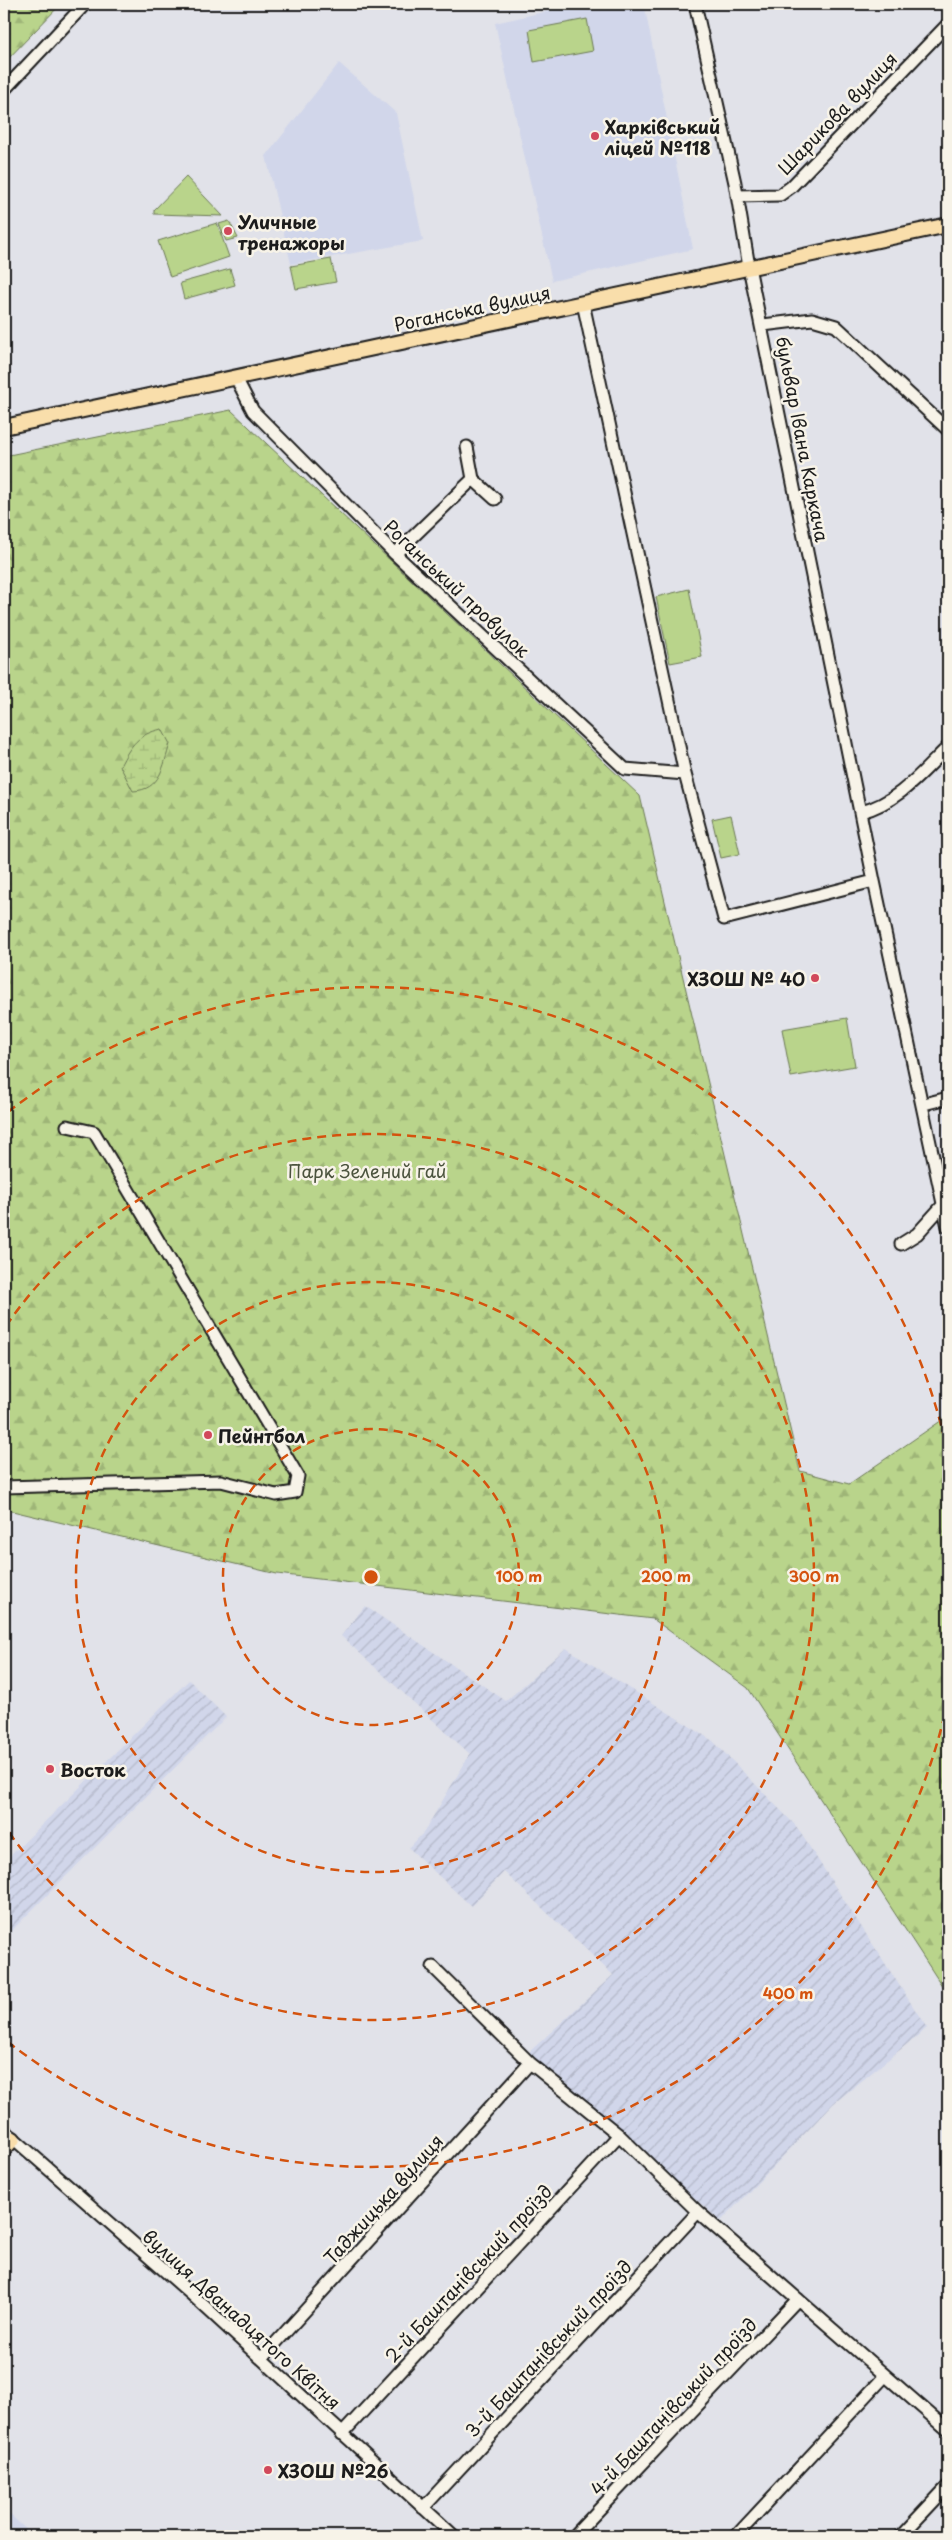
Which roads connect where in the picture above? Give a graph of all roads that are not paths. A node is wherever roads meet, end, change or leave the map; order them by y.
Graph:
1 (84, 4) edge
2 (695, 4) edge
3 (948, 24) edge
4 (4, 90) edge
5 (738, 196) junction
6 (948, 225) edge
7 (749, 267) junction
8 (583, 303) junction
9 (762, 325) junction
10 (236, 378) junction
11 (4, 427) edge
12 (948, 430) edge
13 (467, 446) dead end
14 (473, 479) junction
15 (495, 499) dead end
16 (395, 554) junction
17 (948, 747) edge
18 (685, 774) junction
19 (861, 812) junction
20 (874, 881) junction
21 (948, 1098) edge
22 (924, 1104) junction
23 (68, 1126) dead end
24 (944, 1204) junction
25 (948, 1227) edge
26 (900, 1244) dead end
27 (4, 1487) edge
28 (433, 1967) dead end
29 (530, 2063) junction
30 (619, 2135) junction
31 (7, 2139) edge
32 (698, 2212) junction
33 (798, 2299) junction
34 (262, 2358) junction
35 (885, 2376) junction
36 (948, 2430) edge
37 (342, 2434) junction
38 (948, 2486) edge
39 (423, 2508) junction
40 (454, 2536) edge
41 (574, 2536) edge
42 (736, 2536) edge
43 (901, 2536) edge

1 - 4 street
2 - 5 street, бульвар Івана Каркача
3 - 5 street, Шарикова вулиця
5 - 7 street, бульвар Івана Каркача
6 - 7 main road, Роганська вулиця
7 - 8 main road, Роганська вулиця
7 - 9 street, бульвар Івана Каркача
8 - 10 main road, Роганська вулиця
8 - 18 street
9 - 12 street
9 - 19 street, бульвар Івана Каркача
10 - 11 main road, Роганська вулиця
10 - 16 street, Роганський провулок
13 - 14 street
14 - 15 street
14 - 16 street
16 - 18 street, Роганський провулок
17 - 19 street
18 - 20 street
19 - 20 street, бульвар Івана Каркача
20 - 22 street, бульвар Івана Каркача
21 - 22 street
22 - 24 street, бульвар Івана Каркача
23 - 27 street
24 - 25 street, бульвар Івана Каркача
24 - 26 street
28 - 29 street
29 - 30 street
29 - 34 street, Таджицька вулиця
30 - 32 street
30 - 37 street, 2-й Баштанівський проїзд
31 - 34 street, вулиця Дванадцятого Квітня
32 - 33 street
32 - 39 street, 3-й Баштанівський проїзд
33 - 35 street
33 - 41 street, 4-й Баштанівський проїзд
34 - 37 street, вулиця Дванадцятого Квітня
35 - 36 street
35 - 42 street
37 - 39 street, вулиця Дванадцятого Квітня
38 - 43 street
39 - 40 street, вулиця Дванадцятого Квітня

